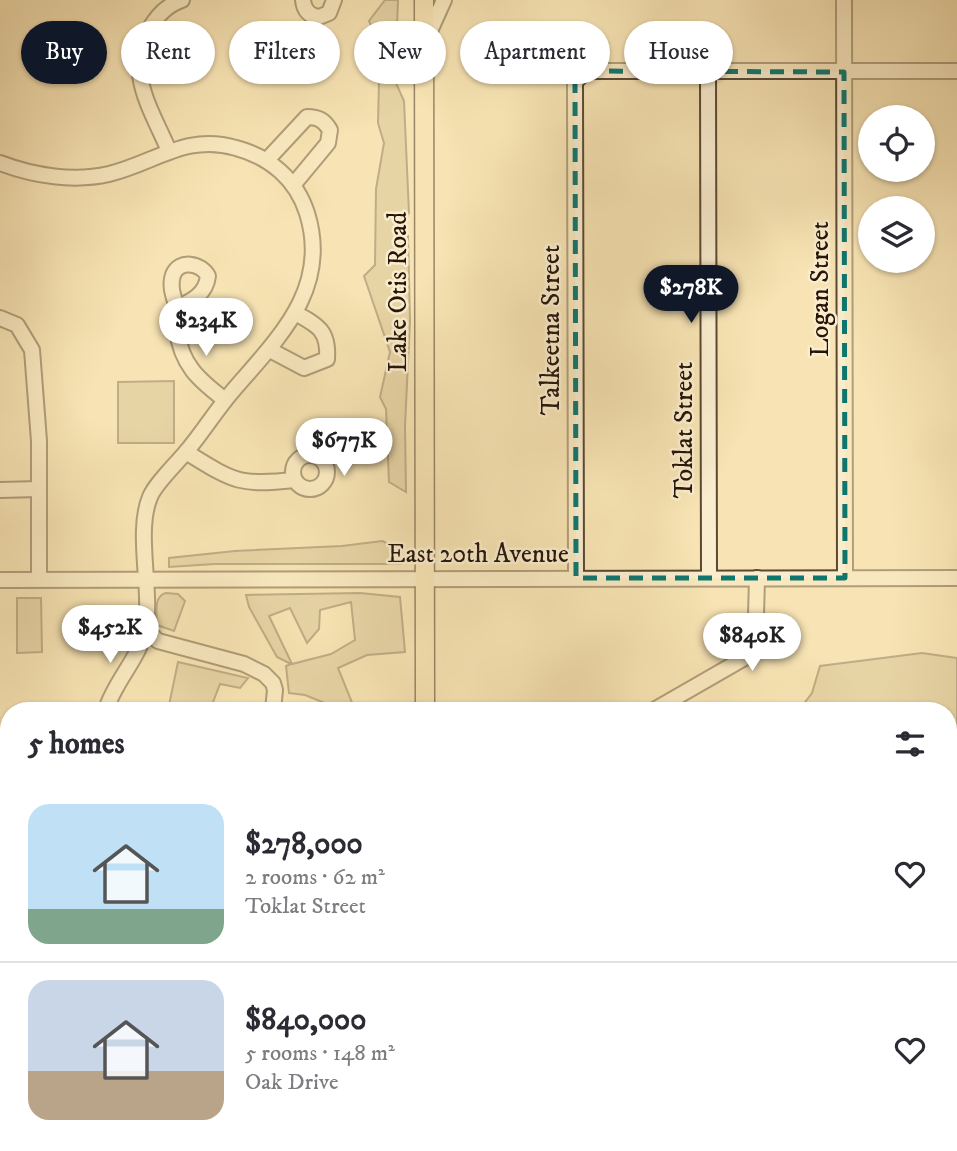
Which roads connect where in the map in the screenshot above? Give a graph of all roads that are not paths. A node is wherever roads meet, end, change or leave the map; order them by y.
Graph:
1 (182, 0) edge
2 (303, 0) edge
3 (334, 0) edge
4 (424, 0) edge
5 (444, 0) edge
6 (844, 0) edge
7 (424, 21) edge
8 (434, 21) edge
9 (957, 71) edge
10 (624, 72) edge
11 (844, 72) junction
12 (733, 73) edge
13 (424, 84) edge
14 (708, 84) edge
15 (169, 151) junction
16 (267, 160) junction
17 (0, 163) edge
18 (294, 184) junction
19 (177, 308) dead end
20 (295, 313) junction
21 (0, 318) edge
22 (270, 349) junction
23 (225, 400) junction
24 (186, 452) junction
25 (294, 480) dead end
26 (39, 489) junction
27 (0, 490) edge
28 (425, 578) junction
29 (576, 578) junction
30 (709, 578) junction
31 (757, 578) junction
32 (845, 578) junction
33 (957, 578) edge
34 (39, 579) junction
35 (145, 579) junction
36 (0, 580) edge
37 (145, 629) junction
38 (110, 702) edge
39 (274, 702) edge
40 (425, 702) edge
41 (667, 702) edge

1 - 15 street
2 - 3 street
4 - 7 main road, Lake Otis Road
5 - 8 street
6 - 11 street, Logan Street
9 - 11 street
10 - 29 street, Talkeetna Street
11 - 12 street
11 - 32 street, Logan Street
13 - 28 main road, Lake Otis Road
14 - 30 street, Toklat Street
15 - 16 street
15 - 17 street
16 - 18 street
16 - 18 street
18 - 20 street
19 - 23 street
20 - 22 street
20 - 22 street
21 - 26 street
22 - 23 street
23 - 24 street
24 - 25 street
24 - 35 street
26 - 27 street
26 - 34 street
28 - 29 street, East 20th Avenue
28 - 35 street, East 20th Avenue
28 - 40 main road, Lake Otis Road
29 - 30 street, East 20th Avenue
30 - 31 street, East 20th Avenue
31 - 32 street, East 20th Avenue
31 - 41 street
32 - 33 street, East 20th Avenue
34 - 35 street, East 20th Avenue
34 - 36 street, East 20th Avenue
35 - 37 street
37 - 38 street
37 - 39 street

